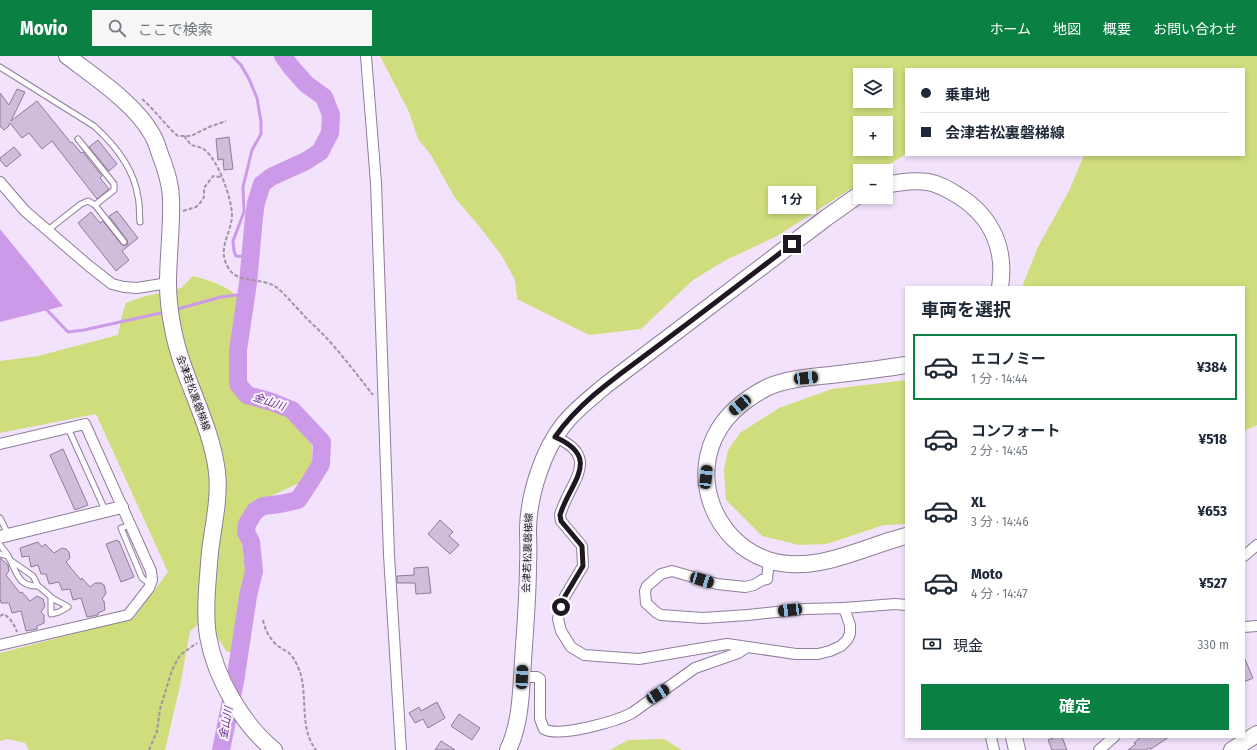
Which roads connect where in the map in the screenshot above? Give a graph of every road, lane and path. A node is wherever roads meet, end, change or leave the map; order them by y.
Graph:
1 (67, 56) edge
2 (366, 56) edge
3 (0, 67) edge
4 (141, 98) dead end
5 (226, 121) dead end
6 (184, 136) junction
7 (78, 139) dead end
8 (221, 177) junction
9 (0, 182) edge
10 (893, 184) edge
11 (853, 199) edge
12 (95, 205) junction
13 (180, 211) dead end
14 (140, 222) dead end
15 (48, 230) junction
16 (124, 242) dead end
17 (168, 284) junction
18 (1000, 286) edge
19 (905, 365) edge
20 (384, 408) junction
21 (68, 428) junction
22 (555, 437) junction
23 (0, 444) edge
24 (122, 506) junction
25 (105, 510) junction
26 (0, 518) edge
27 (4, 536) edge
28 (905, 536) edge
29 (0, 545) edge
30 (1257, 545) edge
31 (0, 554) edge
32 (1245, 555) edge
33 (9, 558) junction
34 (769, 560) junction
35 (38, 586) junction
36 (51, 598) dead end
37 (905, 605) edge
38 (844, 608) junction
39 (0, 616) edge
40 (263, 620) dead end
41 (1257, 626) edge
42 (1245, 627) edge
43 (208, 636) junction
44 (20, 640) junction
45 (0, 645) edge
46 (747, 647) junction
47 (522, 677) junction
48 (1257, 734) edge
49 (991, 738) edge
50 (1014, 738) edge
51 (1113, 738) edge
52 (149, 750) edge
53 (274, 750) edge
54 (316, 750) edge
55 (401, 750) edge
56 (508, 750) edge
57 (994, 750) edge
58 (1017, 750) edge
59 (1099, 750) edge
60 (1232, 750) edge

1 - 17 main road, 会津若松裏磐梯線
2 - 20 street
3 - 14 lane
4 - 6 path
5 - 6 path
6 - 8 path
7 - 12 lane
8 - 13 path
8 - 20 path
9 - 15 street
10 - 18 main road
11 - 22 main road, 会津若松裏磐梯線
12 - 15 lane
12 - 16 lane
15 - 17 street
17 - 43 main road, 会津若松裏磐梯線
19 - 34 main road
20 - 55 street
21 - 23 street
21 - 24 street
21 - 25 lane
22 - 46 street
22 - 47 main road, 会津若松裏磐梯線
24 - 25 street
24 - 44 street
25 - 27 street
26 - 27 lane
28 - 34 main road
29 - 33 lane
30 - 32 street
31 - 33 lane
33 - 35 lane
33 - 35 lane
34 - 38 street
35 - 36 lane
37 - 38 street
38 - 46 street
39 - 44 path
40 - 54 path
41 - 42 street
43 - 52 path
43 - 53 main road, 会津若松裏磐梯線
44 - 45 street
46 - 47 street
47 - 56 main road, 会津若松裏磐梯線
48 - 60 main road
49 - 57 street
50 - 58 main road
51 - 59 street

